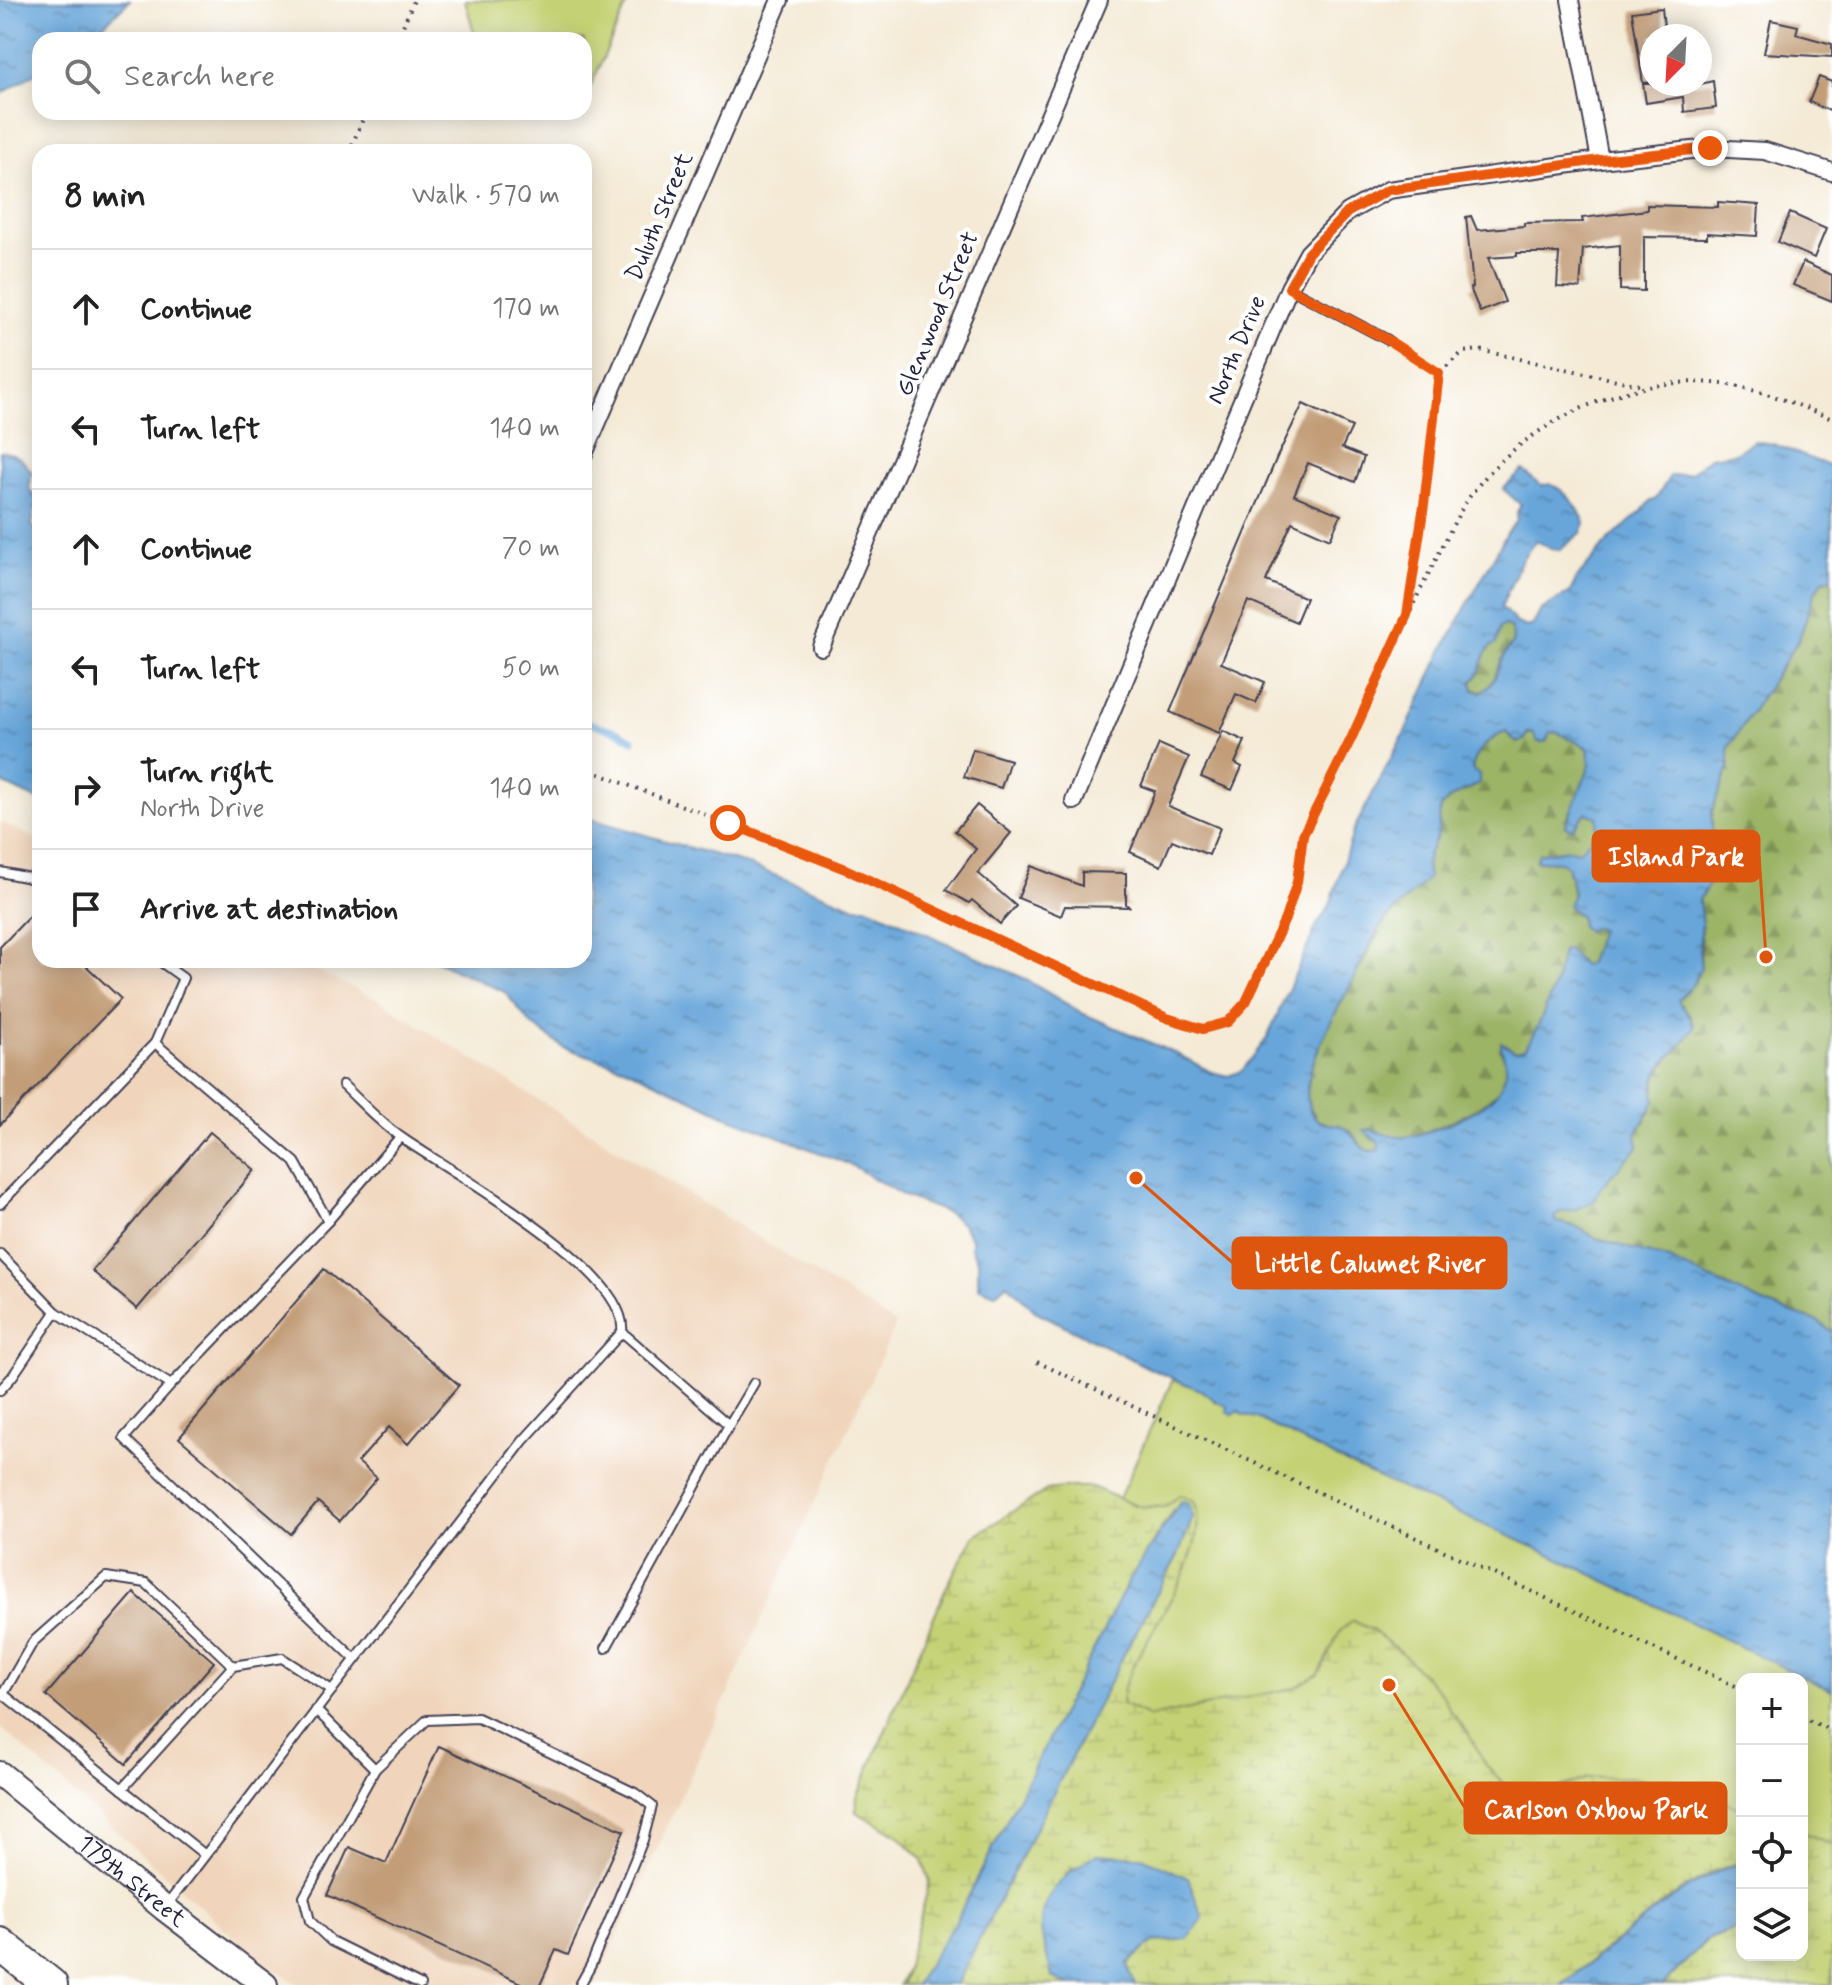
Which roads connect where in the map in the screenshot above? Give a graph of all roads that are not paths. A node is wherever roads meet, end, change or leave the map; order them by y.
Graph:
1 (780, 0) edge
2 (1099, 0) edge
3 (1570, 0) edge
4 (1600, 160) junction
5 (1832, 172) edge
6 (1289, 288) junction
7 (1388, 340) road end
8 (592, 435) edge
9 (821, 647) dead end
10 (1074, 801) dead end
11 (0, 872) edge
12 (32, 878) edge
13 (169, 968) edge
14 (155, 1043) junction
15 (343, 1085) dead end
16 (400, 1137) junction
17 (0, 1204) edge
18 (328, 1221) junction
19 (0, 1254) edge
20 (56, 1312) junction
21 (622, 1332) junction
22 (754, 1383) dead end
23 (171, 1385) junction
24 (0, 1390) edge
25 (729, 1425) junction
26 (606, 1648) dead end
27 (355, 1659) junction
28 (233, 1666) junction
29 (332, 1690) junction
30 (316, 1710) junction
31 (375, 1769) junction
32 (0, 1774) edge
33 (122, 1789) junction
34 (205, 1855) junction
35 (164, 1908) junction
36 (0, 1944) edge
37 (51, 1985) edge
38 (265, 1985) edge
39 (420, 1985) edge
40 (580, 1985) edge

1 - 8 street, Duluth Street
2 - 9 street, Glenwood Street
3 - 4 street
4 - 5 street, North Drive
4 - 6 street, North Drive
6 - 7 lane
6 - 10 street, North Drive
11 - 12 lane
13 - 14 lane
14 - 17 lane
14 - 18 lane
15 - 16 lane
16 - 18 lane
16 - 21 lane
18 - 23 lane
19 - 20 lane
20 - 23 lane
20 - 24 lane
21 - 25 lane
21 - 27 lane
22 - 25 lane
23 - 27 lane
25 - 26 lane
27 - 29 lane
28 - 29 lane
28 - 33 lane
28 - 33 lane
29 - 30 lane
30 - 31 lane
30 - 34 lane
31 - 39 lane
31 - 40 lane
32 - 35 street, 179th Street
33 - 34 lane
34 - 35 lane
35 - 38 street, 179th Street
36 - 37 highway

